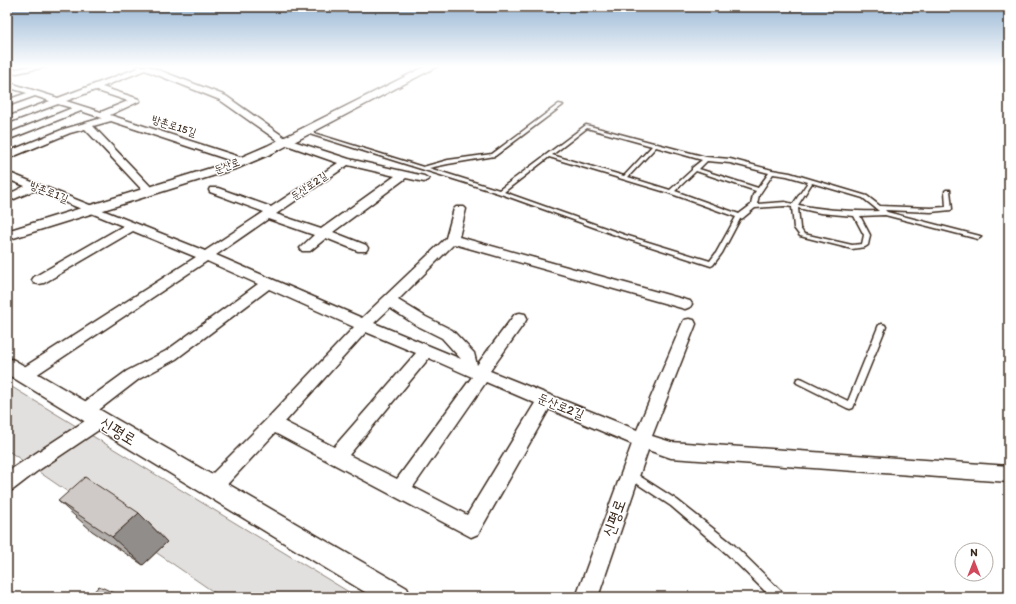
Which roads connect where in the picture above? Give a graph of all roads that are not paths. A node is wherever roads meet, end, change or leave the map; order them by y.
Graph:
1 (33, 94) edge
2 (39, 94) edge
3 (77, 94) edge
4 (116, 94) edge
5 (214, 94) edge
6 (378, 94) edge
7 (59, 101) junction
8 (7, 103) edge
9 (561, 105) dead end
10 (81, 108) junction
11 (101, 115) junction
12 (112, 118) junction
13 (7, 120) edge
14 (86, 125) junction
15 (304, 132) junction
16 (7, 137) edge
17 (284, 141) junction
18 (655, 145) junction
19 (548, 155) junction
20 (7, 156) edge
21 (706, 159) junction
22 (242, 161) junction
23 (346, 162) junction
24 (424, 168) junction
25 (694, 169) junction
26 (772, 172) junction
27 (403, 175) junction
28 (8, 176) edge
29 (626, 178) junction
30 (424, 179) dead end
31 (811, 181) junction
32 (35, 186) junction
33 (214, 190) dead end
34 (760, 190) junction
35 (948, 191) dead end
36 (150, 192) junction
37 (500, 192) junction
38 (671, 192) junction
39 (7, 199) edge
40 (754, 206) junction
41 (795, 206) junction
42 (878, 208) junction
43 (91, 209) junction
44 (460, 209) dead end
45 (269, 213) junction
46 (885, 213) junction
47 (856, 214) junction
48 (741, 216) junction
49 (132, 226) junction
50 (324, 234) junction
51 (7, 236) edge
52 (978, 237) dead end
53 (452, 239) junction
54 (306, 248) dead end
55 (362, 248) dead end
56 (206, 256) junction
57 (39, 280) dead end
58 (268, 283) junction
59 (389, 300) junction
60 (134, 302) joint
61 (685, 304) dead end
62 (520, 318) dead end
63 (689, 324) dead end
64 (364, 325) junction
65 (882, 327) dead end
66 (426, 351) junction
67 (16, 370) edge
68 (477, 372) junction
69 (800, 381) dead end
70 (545, 400) junction
71 (93, 416) junction
72 (273, 424) junction
73 (642, 440) junction
74 (336, 457) junction
75 (630, 474) junction
76 (1008, 475) edge
77 (7, 483) edge
78 (213, 486) junction
79 (400, 490) junction
80 (398, 597) edge
81 (587, 597) edge
82 (779, 597) edge

1 - 8 street
2 - 7 street, 방촌로15길
3 - 7 street
4 - 11 street
5 - 17 street
6 - 15 street, 둔산로
7 - 10 street, 방촌로15길
7 - 13 street
9 - 24 lane
10 - 11 street, 방촌로15길
10 - 16 street
11 - 12 street, 방촌로15길
12 - 14 street
12 - 22 street, 방촌로15길
14 - 20 street
14 - 36 street
15 - 17 street, 둔산로
15 - 24 lane
17 - 22 street, 둔산로
17 - 23 street
18 - 19 lane
18 - 21 lane
18 - 29 lane
19 - 29 lane
19 - 37 lane
21 - 25 lane
21 - 26 lane
22 - 36 street, 둔산로
23 - 27 street
23 - 45 street, 둔산로2길
24 - 37 lane
25 - 34 lane
25 - 38 lane
26 - 31 lane
26 - 34 lane
27 - 30 street
27 - 50 street
28 - 32 street, 방촌로1길
29 - 38 lane
31 - 41 lane
31 - 42 lane
32 - 39 street
32 - 43 street, 방촌로1길
33 - 45 street
34 - 40 lane
35 - 42 lane
36 - 43 street, 둔산로
37 - 48 lane
38 - 48 lane
40 - 41 lane
40 - 48 lane
41 - 47 lane
41 - 47 lane
42 - 46 lane
43 - 49 street, 둔산로2길
43 - 51 street, 둔산로
44 - 53 street
45 - 50 street
45 - 56 street, 둔산로2길
46 - 47 lane
46 - 52 lane
49 - 56 street, 둔산로2길
49 - 57 street
50 - 54 street
50 - 55 street
53 - 59 street
53 - 61 street
56 - 58 street, 둔산로2길
56 - 60 street, 둔산로2길
58 - 64 street, 둔산로2길
58 - 71 street
59 - 64 street
59 - 68 street
60 - 67 street, 신평로
62 - 68 street
63 - 73 street
64 - 66 street, 둔산로2길
64 - 72 street
65 - 69 lane
66 - 68 street, 둔산로2길
66 - 74 street
67 - 71 street, 신평로
68 - 70 street, 둔산로2길
68 - 79 street
70 - 73 street, 둔산로2길
70 - 79 street
71 - 77 street
71 - 78 street, 신평로
72 - 74 street
72 - 78 street
73 - 75 street, 신평로
73 - 76 street, 둔산로2길
74 - 79 street
75 - 81 street, 신평로
75 - 82 lane
78 - 80 street, 신평로

